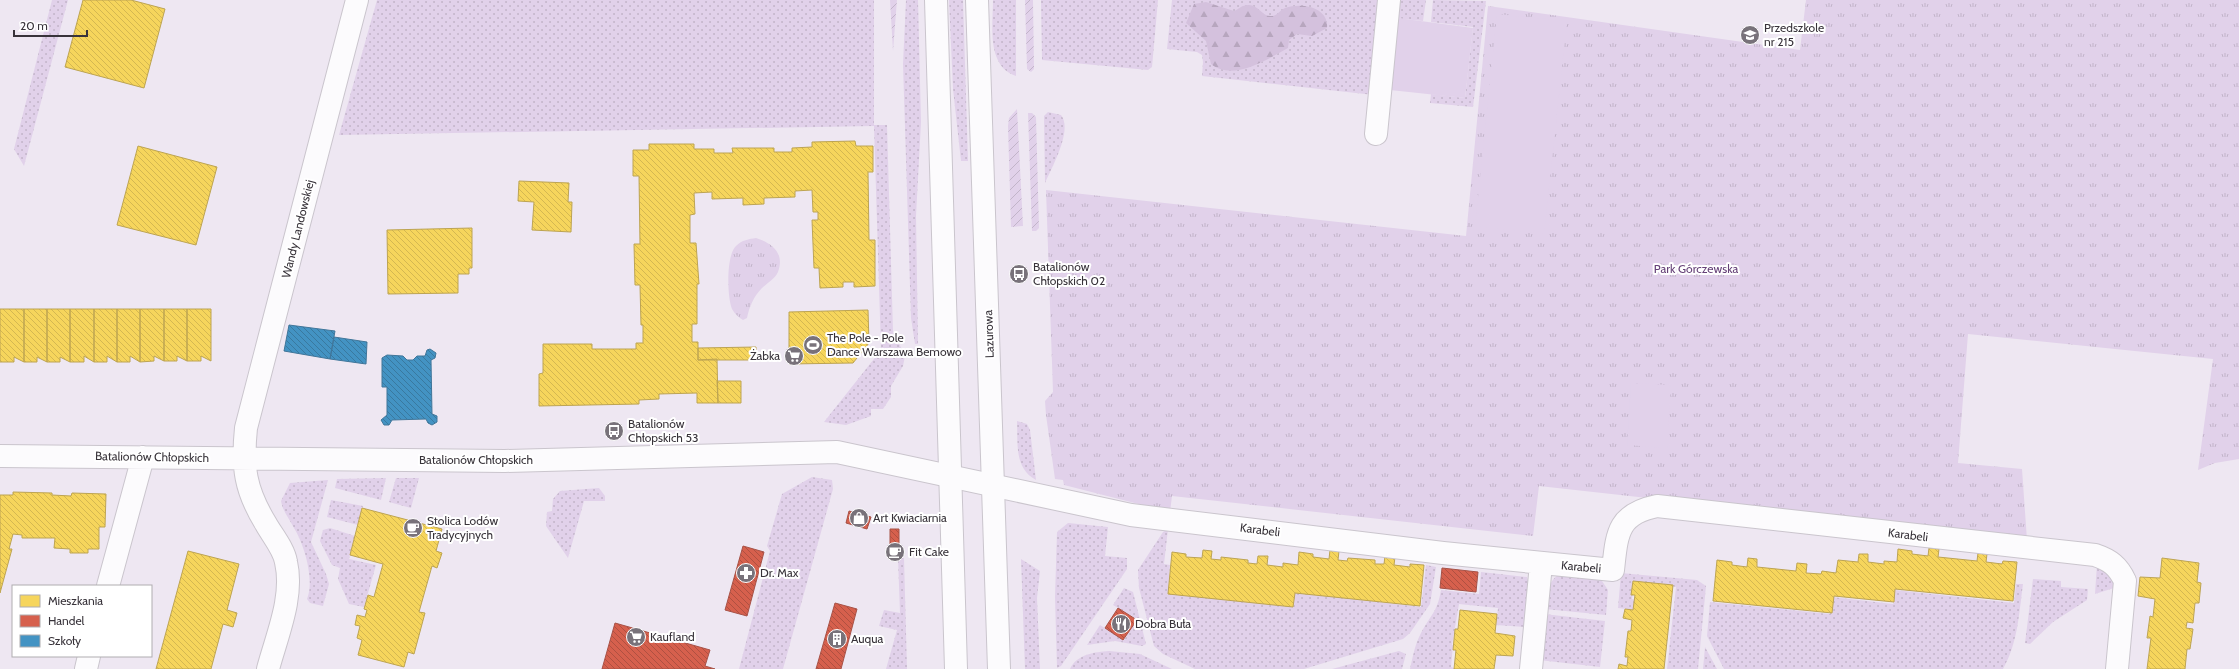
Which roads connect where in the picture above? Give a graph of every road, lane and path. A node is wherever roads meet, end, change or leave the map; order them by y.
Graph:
1 (357, 0) edge
2 (936, 0) edge
3 (978, 0) edge
4 (1390, 0) edge
5 (1376, 134) dead end
6 (0, 456) edge
7 (144, 457) junction
8 (244, 459) junction
9 (950, 476) junction
10 (993, 485) junction
11 (1541, 564) junction
12 (108, 585) edge
13 (89, 657) edge
14 (86, 669) edge
15 (268, 669) edge
16 (956, 669) edge
17 (999, 669) edge
18 (1531, 669) edge
19 (2117, 669) edge

1 - 8 street, Wandy Landowskiej
2 - 9 street
3 - 10 street, Lazurowa
4 - 5 street
6 - 7 street, Batalionów Chłopskich
7 - 8 street, Batalionów Chłopskich
7 - 12 street
8 - 9 street, Batalionów Chłopskich
8 - 15 street, Wandy Landowskiej
9 - 10 street, Batalionów Chłopskich
9 - 16 street
10 - 11 street, Karabeli
10 - 17 street, Lazurowa
11 - 18 street
11 - 19 street, Karabeli
13 - 14 street

